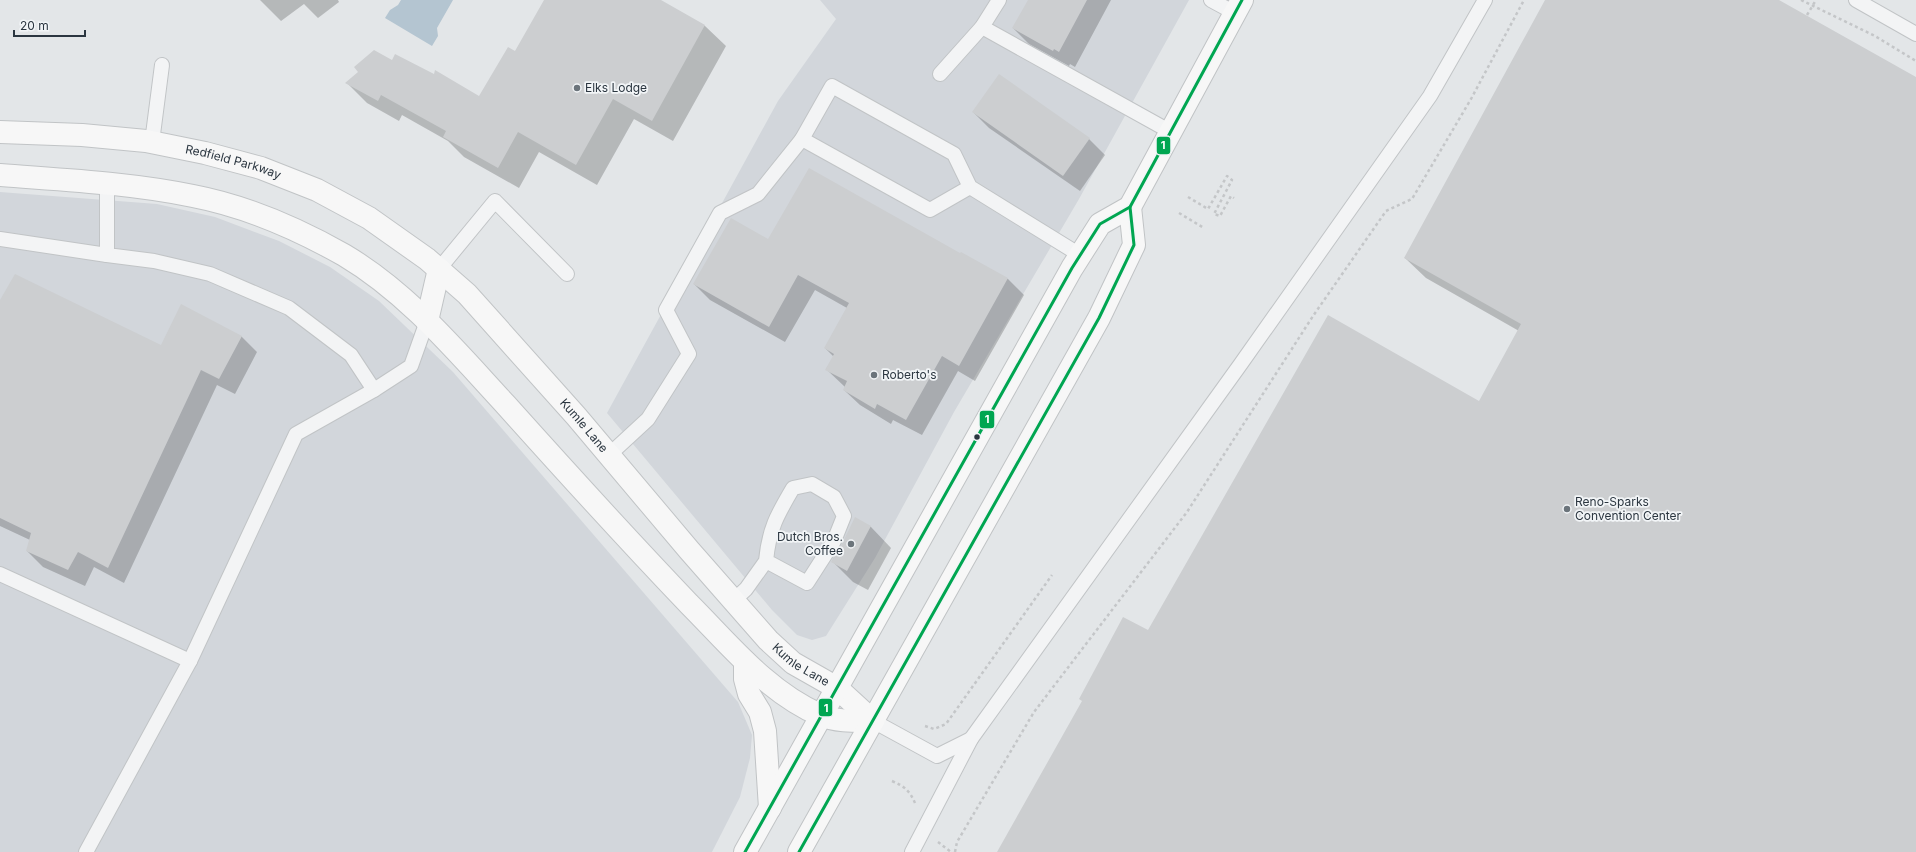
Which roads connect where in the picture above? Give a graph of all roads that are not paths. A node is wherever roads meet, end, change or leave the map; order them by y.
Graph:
1 (999, 0) edge
2 (1211, 0) edge
3 (1486, 0) edge
4 (1861, 1) edge
5 (1239, 7) edge
6 (982, 26) junction
7 (1916, 34) edge
8 (162, 65) dead end
9 (940, 74) dead end
10 (0, 132) edge
11 (1171, 132) junction
12 (802, 139) junction
13 (152, 142) junction
14 (0, 175) edge
15 (107, 184) junction
16 (970, 187) junction
17 (1130, 207) junction
18 (0, 239) edge
19 (107, 256) junction
20 (1080, 256) junction
21 (439, 270) junction
22 (567, 274) dead end
23 (428, 321) junction
24 (374, 390) junction
25 (609, 455) junction
26 (766, 561) junction
27 (0, 574) edge
28 (733, 601) junction
29 (190, 661) junction
30 (745, 662) junction
31 (837, 688) junction
32 (822, 716) junction
33 (873, 721) junction
34 (971, 739) junction
35 (770, 808) junction
36 (86, 852) edge
37 (745, 852) edge
38 (799, 852) edge
39 (912, 852) edge

1 - 6 lane
2 - 5 lane
3 - 34 lane
4 - 7 lane
5 - 11 street
6 - 9 lane
6 - 11 lane
8 - 13 lane
10 - 13 street, Redfield Parkway
11 - 17 street
12 - 16 lane
12 - 16 lane
12 - 25 lane
13 - 21 street, Redfield Parkway
14 - 15 street
15 - 19 lane
15 - 23 street
16 - 20 lane
17 - 20 street
17 - 33 street
18 - 19 lane
19 - 24 lane
20 - 31 street
21 - 22 lane
21 - 23 street
21 - 25 street, Kumle Lane
23 - 24 lane
23 - 30 street
24 - 29 lane
25 - 28 street, Kumle Lane
26 - 26 lane
26 - 28 lane
27 - 29 lane
28 - 31 street, Kumle Lane
29 - 36 lane
30 - 32 street
30 - 35 street
31 - 32 street
31 - 33 street, Kumle Lane
32 - 33 street
32 - 35 street
33 - 34 lane
33 - 38 street
34 - 39 lane
35 - 37 street

